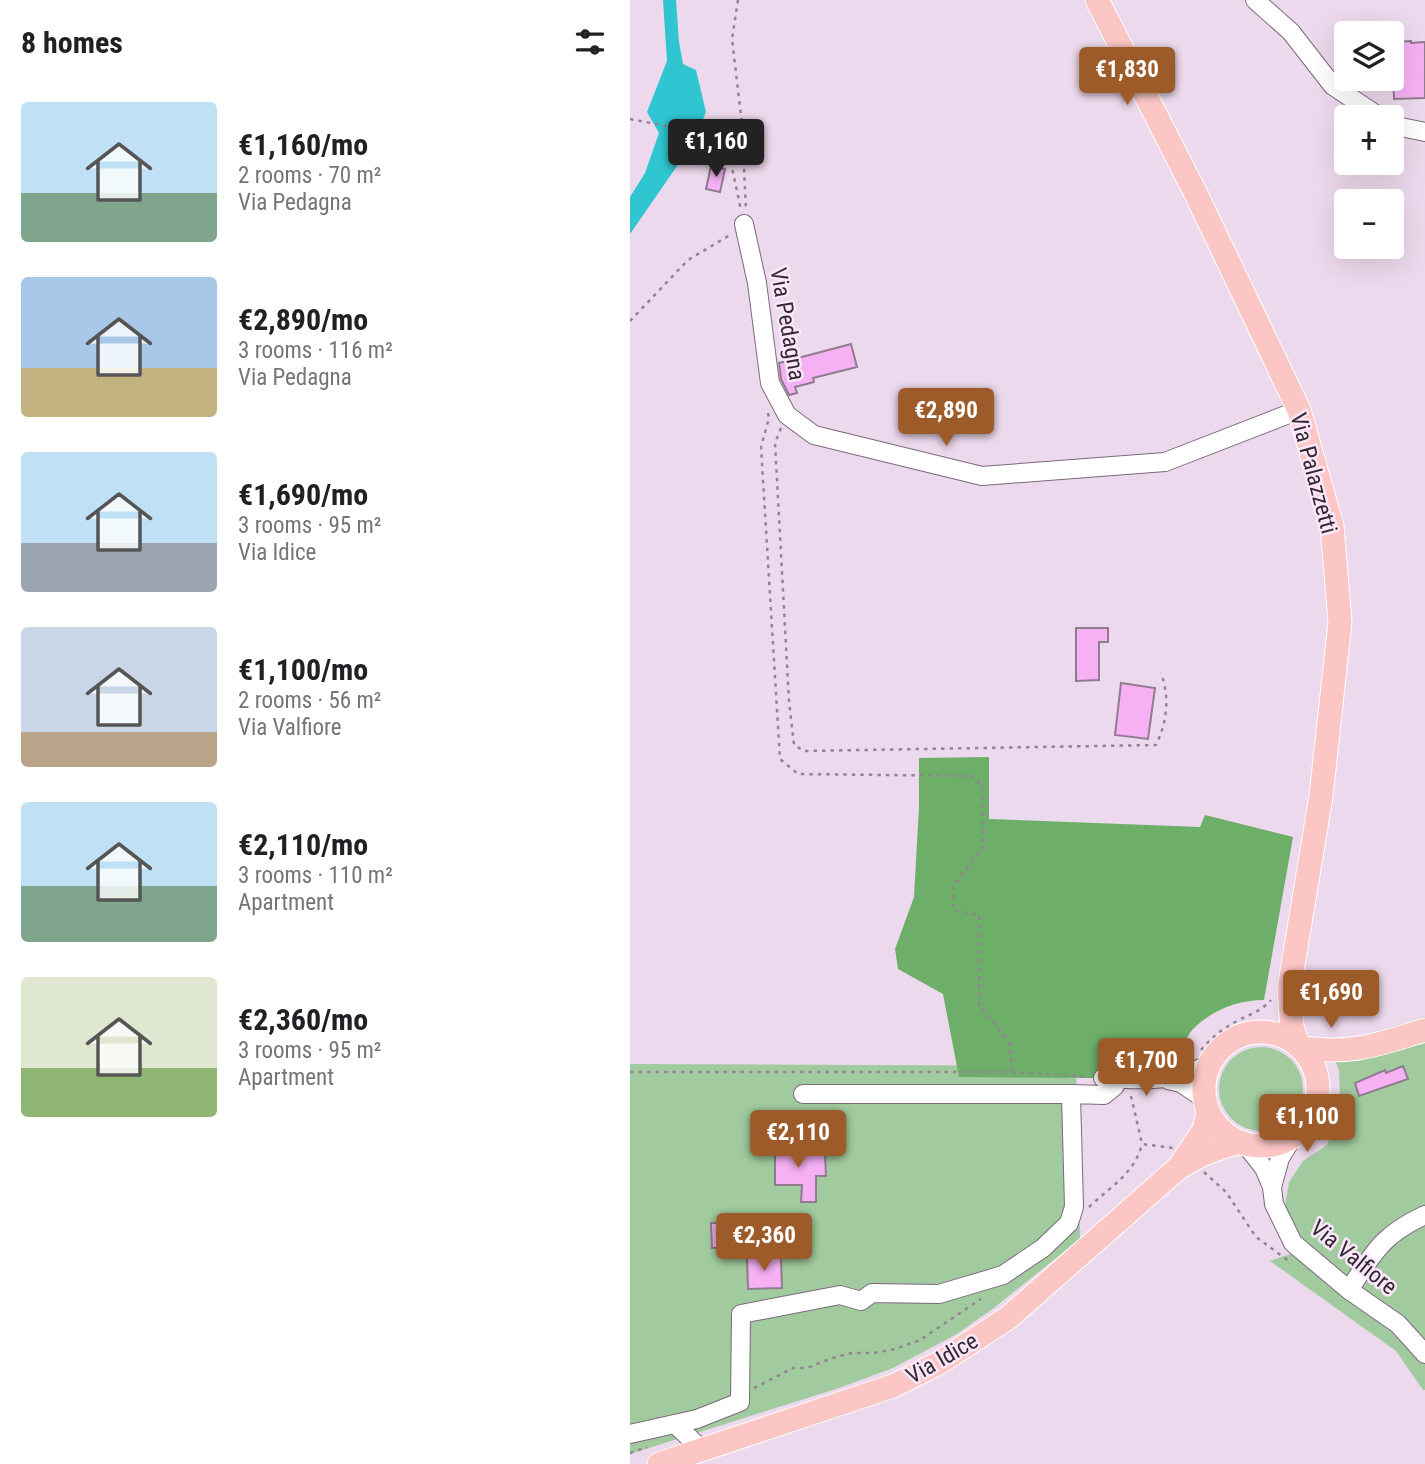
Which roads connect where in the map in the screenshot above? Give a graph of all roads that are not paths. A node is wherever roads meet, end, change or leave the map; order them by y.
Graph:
1 (1097, 0) edge
2 (1255, 0) edge
3 (1362, 105) edge
4 (1404, 128) edge
5 (1425, 132) edge
6 (739, 228) road end
7 (1299, 410) junction
8 (1283, 991) junction
9 (1425, 1030) edge
10 (1258, 1032) junction
11 (1300, 1046) junction
12 (1358, 1050) junction
13 (1203, 1059) junction
14 (1165, 1079) junction
15 (1317, 1087) junction
16 (803, 1094) dead end
17 (1071, 1094) junction
18 (1207, 1105) junction
19 (1293, 1137) junction
20 (1243, 1143) junction
21 (1186, 1162) junction
22 (1272, 1187) junction
23 (1425, 1215) edge
24 (1349, 1290) junction
25 (1425, 1354) edge
26 (675, 1424) junction
27 (630, 1434) edge
28 (702, 1450) junction
29 (659, 1464) edge

1 - 7 main road, Via Palazzetti
2 - 3 street
4 - 5 street
6 - 7 street, Via Pedagna
7 - 8 main road, Via Palazzetti
8 - 10 main road, Via Palazzetti
8 - 11 main road, Via Palazzetti
9 - 12 main road
10 - 11 main road
10 - 13 main road
11 - 12 main road
11 - 15 main road
12 - 15 main road
13 - 14 street
13 - 18 main road, Via Idice
14 - 17 street
14 - 18 street
15 - 19 main road
16 - 17 street
17 - 26 street
18 - 20 main road
18 - 21 main road, Via Idice
19 - 20 main road, Via Idice
19 - 22 street
20 - 21 main road, Via Idice
20 - 22 street, Via Valfiore
21 - 28 main road, Via Idice
22 - 24 street, Via Valfiore
23 - 24 street
24 - 25 street, Via Valfiore
26 - 27 street
26 - 28 street
28 - 29 main road, Via Idice

